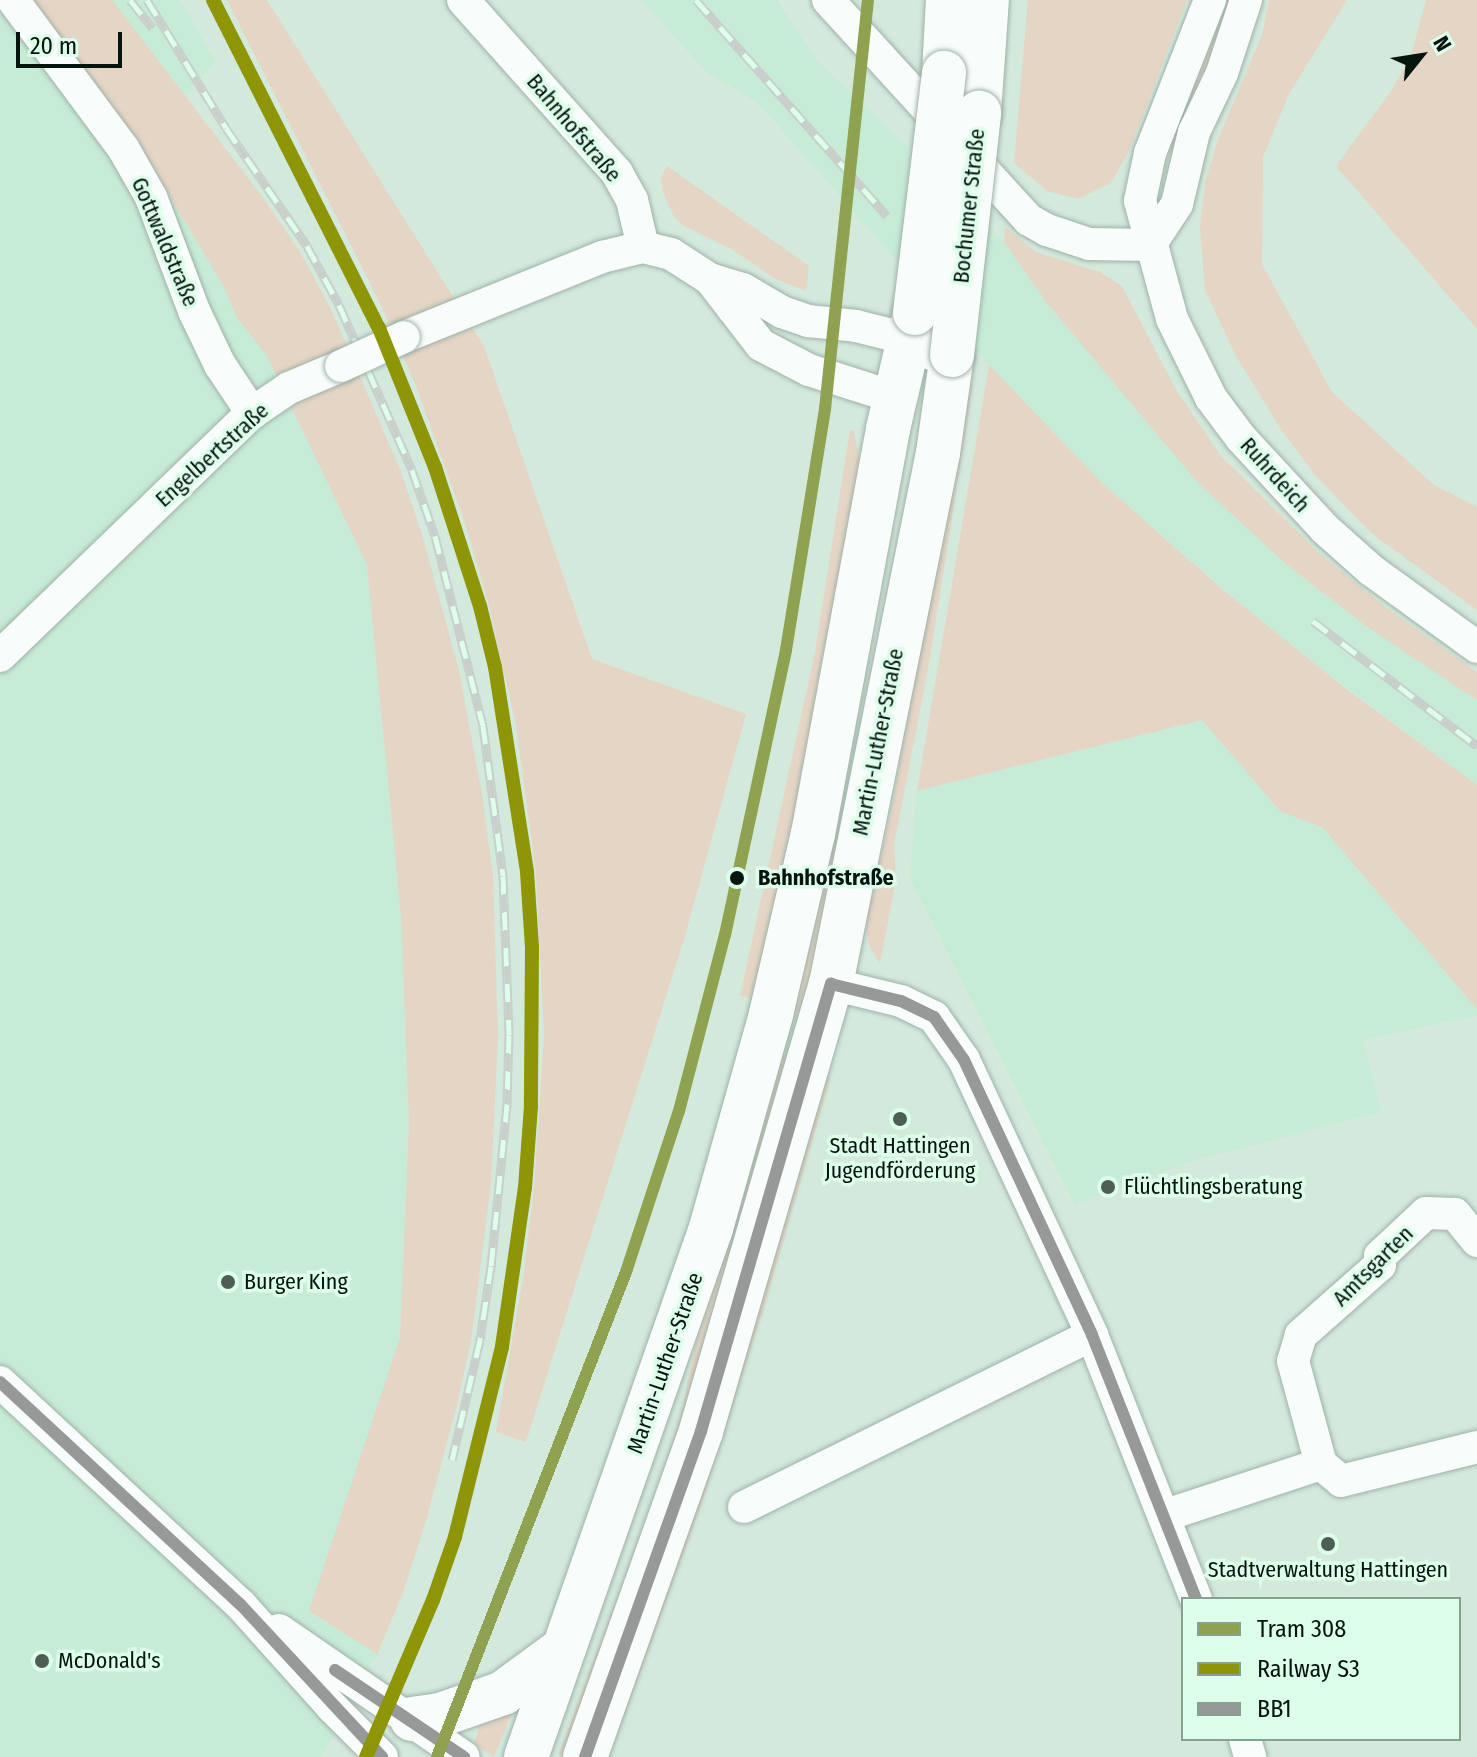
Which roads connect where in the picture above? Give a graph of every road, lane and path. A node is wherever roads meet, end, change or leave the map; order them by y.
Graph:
1 (13, 0) edge
2 (463, 0) edge
3 (828, 0) edge
4 (948, 0) edge
5 (987, 0) edge
6 (1210, 0) edge
7 (1246, 0) edge
8 (1150, 245) junction
9 (643, 247) junction
10 (710, 279) junction
11 (912, 326) junction
12 (952, 355) junction
13 (896, 398) junction
14 (943, 411) junction
15 (252, 413) junction
16 (1477, 647) edge
17 (0, 656) edge
18 (831, 984) junction
19 (1477, 1241) edge
20 (1092, 1335) junction
21 (0, 1382) edge
22 (1477, 1447) edge
23 (1321, 1464) junction
24 (744, 1507) dead end
25 (1166, 1515) junction
26 (1195, 1597) edge
27 (240, 1604) junction
28 (563, 1649) junction
29 (412, 1719) junction
30 (382, 1757) edge
31 (464, 1757) edge
32 (526, 1757) edge
33 (585, 1757) edge

1 - 15 street, Gottwaldstraße
2 - 9 street, Bahnhofstraße
3 - 8 street
4 - 11 main road, Bochumer Straße, bridge
5 - 12 main road, Bochumer Straße, bridge
6 - 8 street, Ruhrdeich
7 - 8 street
8 - 16 street, Ruhrdeich
9 - 10 street
9 - 15 street, Engelbertstraße, bridge
10 - 11 street
10 - 13 street
11 - 12 main road
11 - 13 main road, Martin-Luther-Straße
12 - 14 main road, Bochumer Straße
13 - 14 main road
13 - 28 main road, Martin-Luther-Straße
14 - 18 main road, Martin-Luther-Straße
15 - 17 street, Engelbertstraße
18 - 20 street
18 - 33 main road, Martin-Luther-Straße
19 - 23 street, Amtsgarten
20 - 24 street
20 - 25 street
21 - 27 street
22 - 23 street
23 - 25 street
25 - 26 street
27 - 29 street
27 - 30 street
28 - 29 main road
28 - 32 main road, Martin-Luther-Straße
29 - 31 street

